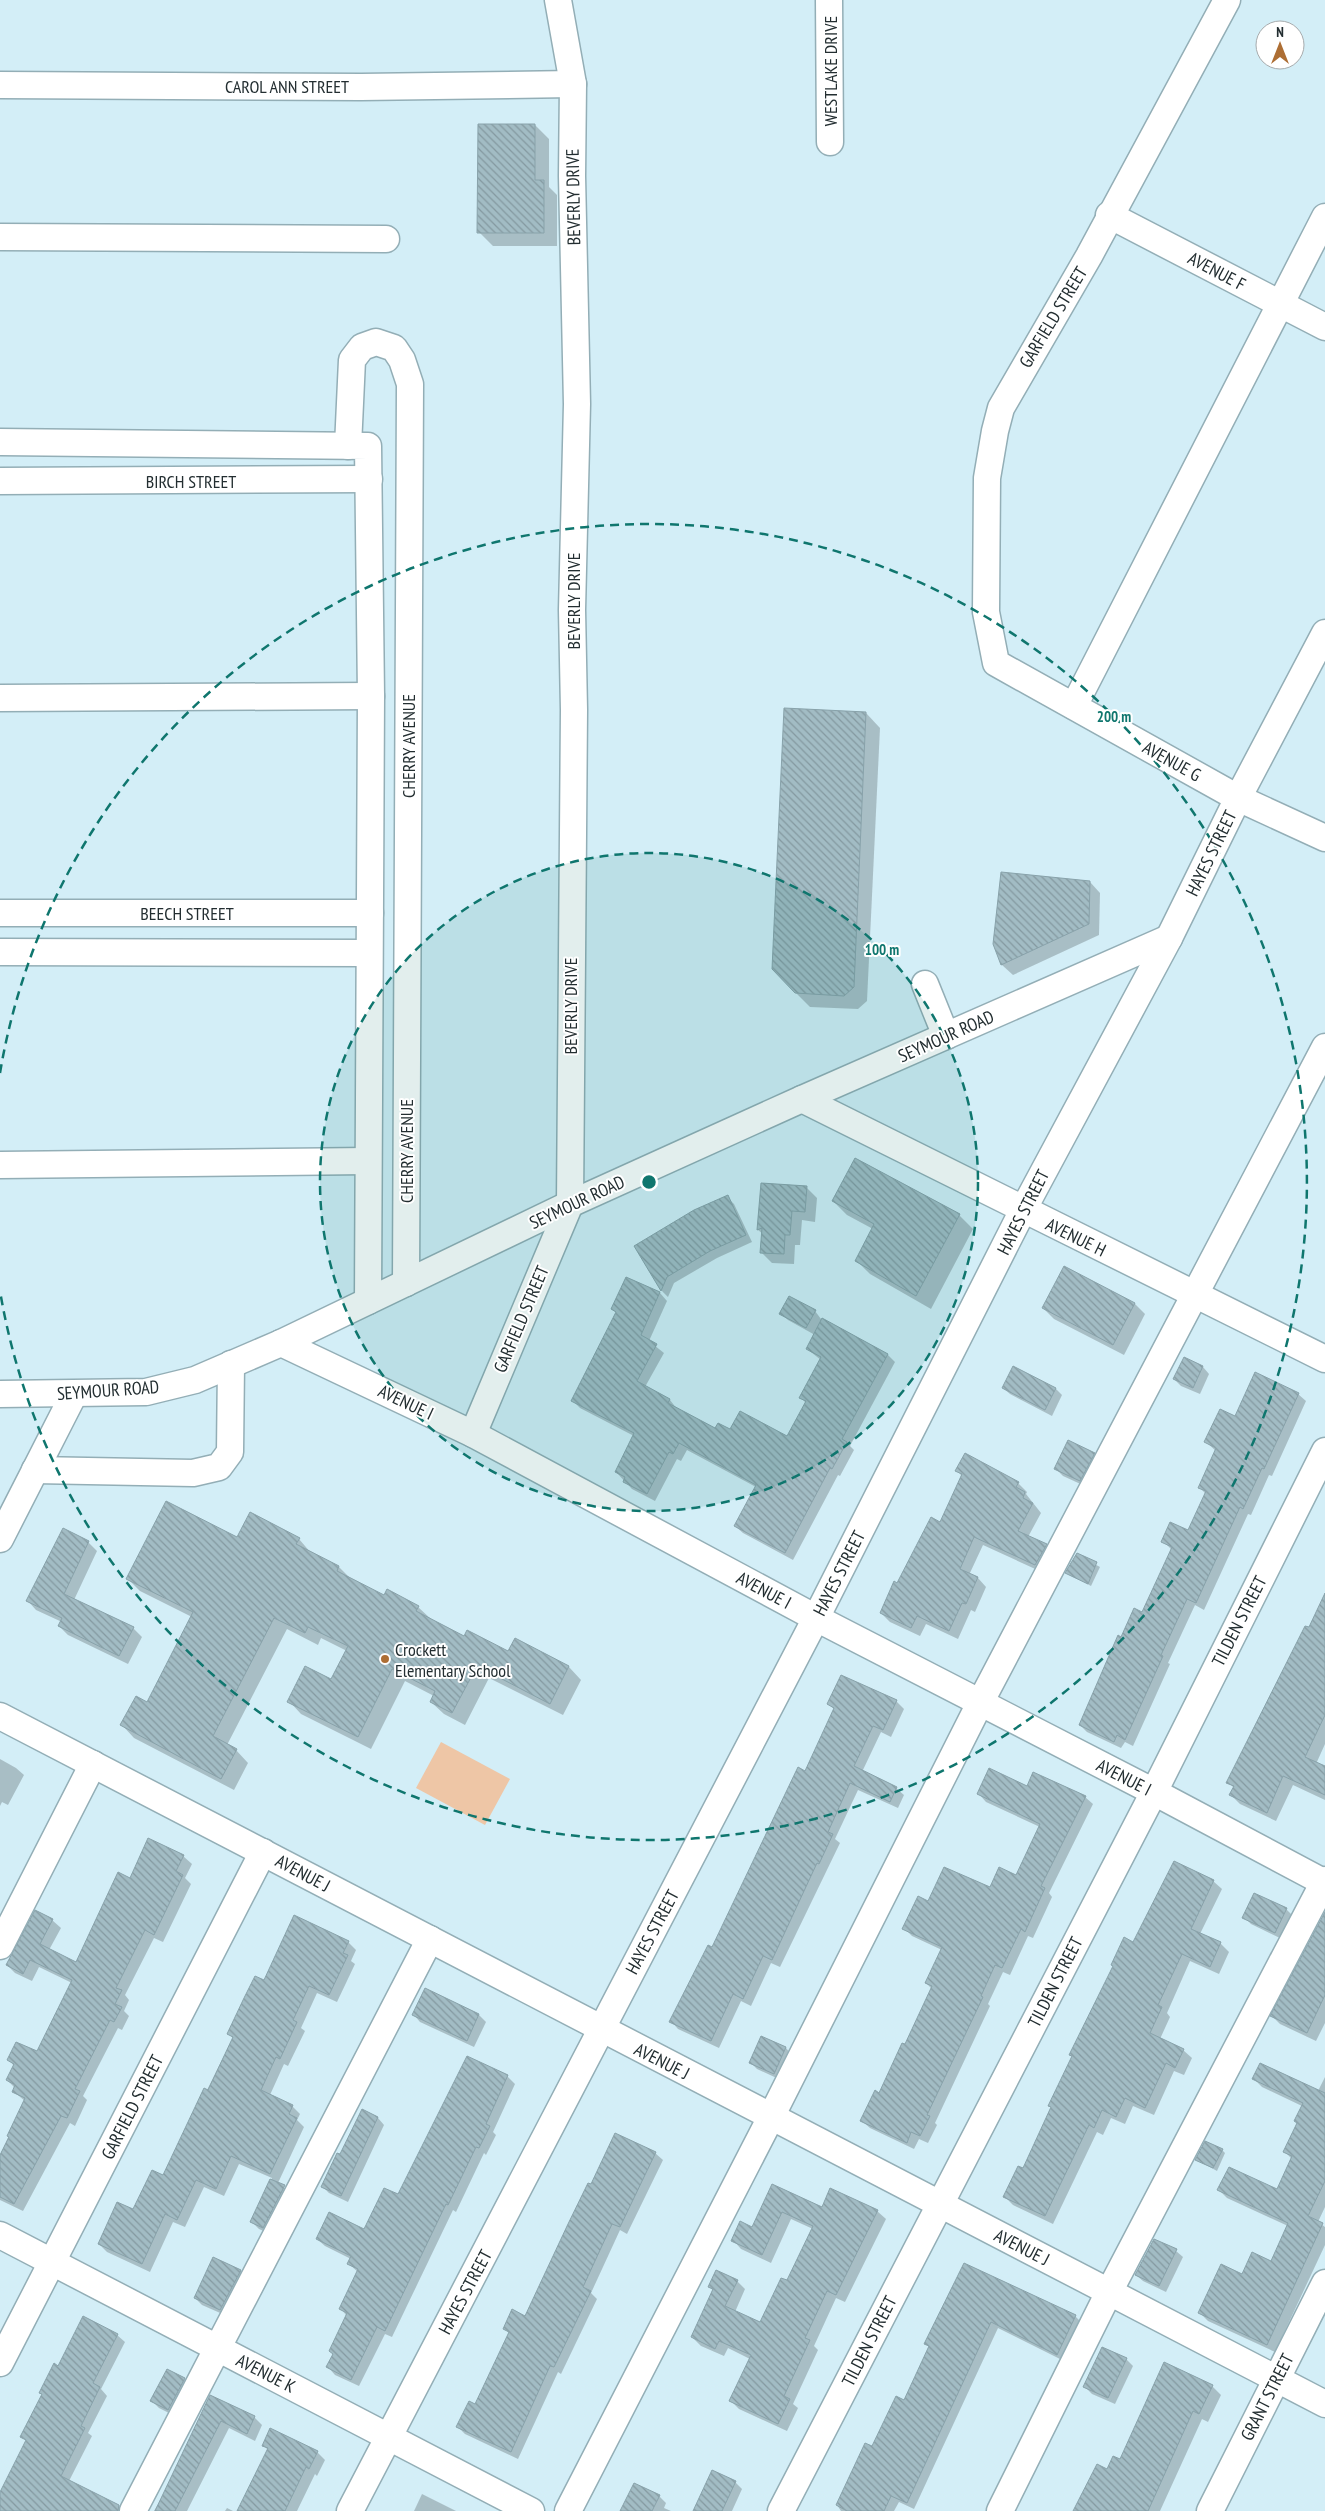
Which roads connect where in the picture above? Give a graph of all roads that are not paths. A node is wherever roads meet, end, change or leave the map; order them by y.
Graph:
1 (558, 0) edge
2 (829, 0) edge
3 (1227, 0) edge
4 (573, 84) junction
5 (0, 85) edge
6 (830, 142) dead end
7 (1109, 215) junction
8 (1325, 217) edge
9 (0, 237) edge
10 (386, 240) dead end
11 (1280, 304) junction
12 (1325, 327) edge
13 (6, 442) edge
14 (358, 446) junction
15 (369, 479) junction
16 (7, 481) edge
17 (1325, 633) edge
18 (996, 663) joint
19 (371, 696) junction
20 (0, 698) edge
21 (1074, 706) junction
22 (1238, 798) junction
23 (1325, 838) edge
24 (2, 913) edge
25 (370, 913) junction
26 (1169, 938) junction
27 (2, 952) edge
28 (368, 953) junction
29 (926, 984) dead end
30 (946, 1036) junction
31 (1325, 1047) edge
32 (802, 1099) junction
33 (368, 1161) junction
34 (0, 1166) edge
35 (570, 1204) junction
36 (1023, 1210) junction
37 (406, 1283) junction
38 (1196, 1296) junction
39 (368, 1301) junction
40 (281, 1343) junction
41 (1325, 1359) edge
42 (231, 1364) junction
43 (0, 1394) edge
44 (74, 1394) junction
45 (473, 1434) junction
46 (1325, 1450) edge
47 (35, 1470) junction
48 (0, 1539) edge
49 (816, 1618) junction
50 (980, 1703) junction
51 (0, 1716) edge
52 (93, 1764) junction
53 (1154, 1792) junction
54 (263, 1852) junction
55 (1325, 1882) edge
56 (430, 1939) junction
57 (0, 1946) edge
58 (602, 2029) junction
59 (771, 2117) junction
60 (940, 2204) junction
61 (0, 2235) edge
62 (51, 2263) junction
63 (1325, 2283) edge
64 (1109, 2292) junction
65 (216, 2348) junction
66 (0, 2362) edge
67 (1277, 2378) junction
68 (1325, 2404) edge
69 (390, 2437) junction
70 (133, 2511) edge
71 (350, 2511) edge
72 (532, 2511) edge
73 (568, 2511) edge
74 (781, 2511) edge
75 (1000, 2511) edge
76 (1210, 2511) edge

1 - 4 street, BEVERLY DRIVE
2 - 6 street, WESTLAKE DRIVE
3 - 7 street, GARFIELD STREET
4 - 5 street, CAROL ANN STREET
4 - 35 street, BEVERLY DRIVE
7 - 11 street, AVENUE F
7 - 18 street, GARFIELD STREET
8 - 11 street
9 - 10 street
11 - 12 street, AVENUE F
11 - 21 street
13 - 14 street, BIRCH STREET
13 - 16 street, BIRCH STREET
14 - 15 street, CHERRY AVENUE
14 - 37 street, CHERRY AVENUE
15 - 16 street, BIRCH STREET
15 - 19 street, CHERRY AVENUE
17 - 22 street, HAYES STREET
18 - 21 street, AVENUE G
19 - 20 street
19 - 25 street, CHERRY AVENUE
21 - 22 street, AVENUE G
22 - 23 street, AVENUE G
22 - 26 street, HAYES STREET
24 - 25 street, BEECH STREET
24 - 27 street, BEECH STREET
25 - 28 street, CHERRY AVENUE
26 - 30 street, SEYMOUR ROAD
26 - 36 street, HAYES STREET
27 - 28 street, BEECH STREET
28 - 33 street, CHERRY AVENUE
29 - 30 street
30 - 32 street, SEYMOUR ROAD
31 - 38 street
32 - 35 street, SEYMOUR ROAD
32 - 36 street, AVENUE H
33 - 34 street
33 - 39 street, CHERRY AVENUE
35 - 37 street, SEYMOUR ROAD
35 - 45 street, GARFIELD STREET
36 - 38 street, AVENUE H
36 - 49 street, HAYES STREET
37 - 39 street, SEYMOUR ROAD
38 - 41 street, AVENUE H
38 - 50 street
39 - 40 street, SEYMOUR ROAD
40 - 42 street, SEYMOUR ROAD
40 - 45 street, AVENUE I
42 - 44 street, SEYMOUR ROAD
42 - 47 street
43 - 44 street, SEYMOUR ROAD
44 - 47 street
45 - 49 street, AVENUE I
46 - 53 street, TILDEN STREET
47 - 48 street
49 - 50 street, AVENUE I
49 - 58 street, HAYES STREET
50 - 53 street, AVENUE I
50 - 59 street
51 - 52 street, AVENUE J
52 - 54 street, AVENUE J
52 - 57 street
53 - 55 street, AVENUE I
53 - 60 street, TILDEN STREET
54 - 56 street, AVENUE J
54 - 62 street, GARFIELD STREET
55 - 64 street
56 - 58 street, AVENUE J
56 - 65 street
58 - 59 street, AVENUE J
58 - 69 street, HAYES STREET
59 - 60 street, AVENUE J
59 - 73 street
60 - 64 street, AVENUE J
60 - 74 street, TILDEN STREET
61 - 62 street, AVENUE K
62 - 65 street, AVENUE K
62 - 66 street, GARFIELD STREET
63 - 67 street, GRANT STREET
64 - 67 street, AVENUE J
64 - 75 street
65 - 69 street, AVENUE K
65 - 70 street
67 - 68 street, AVENUE J
67 - 76 street, GRANT STREET
69 - 71 street, HAYES STREET
69 - 72 street, AVENUE K

